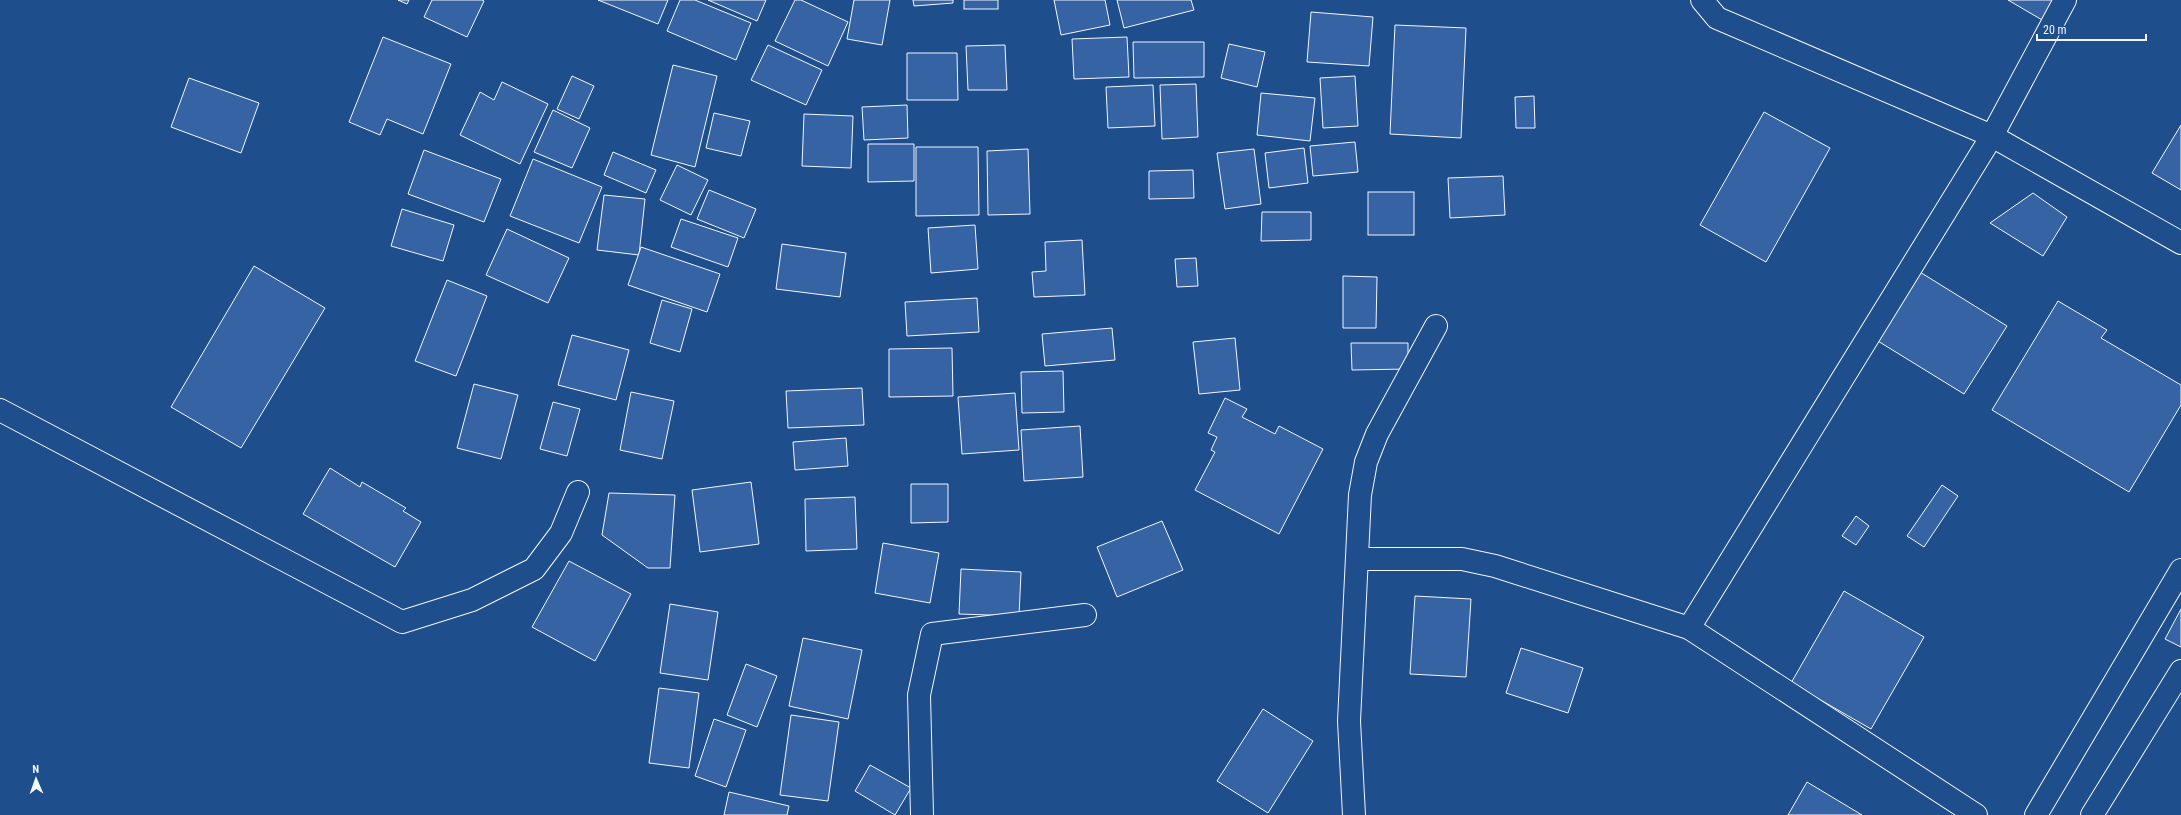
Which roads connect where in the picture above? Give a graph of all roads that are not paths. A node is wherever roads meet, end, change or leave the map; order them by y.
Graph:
1 (1702, 0) edge
2 (2065, 0) edge
3 (1992, 136) junction
4 (2181, 243) edge
5 (1436, 326) dead end
6 (0, 410) edge
7 (578, 492) dead end
8 (1358, 559) junction
9 (2181, 570) edge
10 (1085, 615) dead end
11 (1689, 628) junction
12 (2181, 671) edge
13 (922, 815) edge
14 (1354, 815) edge
15 (1976, 815) edge
16 (2036, 815) edge
17 (2092, 815) edge

1 - 3 street
2 - 3 street
3 - 4 street
3 - 11 street
5 - 8 street
6 - 7 street
8 - 11 street
8 - 14 street
9 - 16 street
10 - 13 street
11 - 15 street
12 - 17 street

